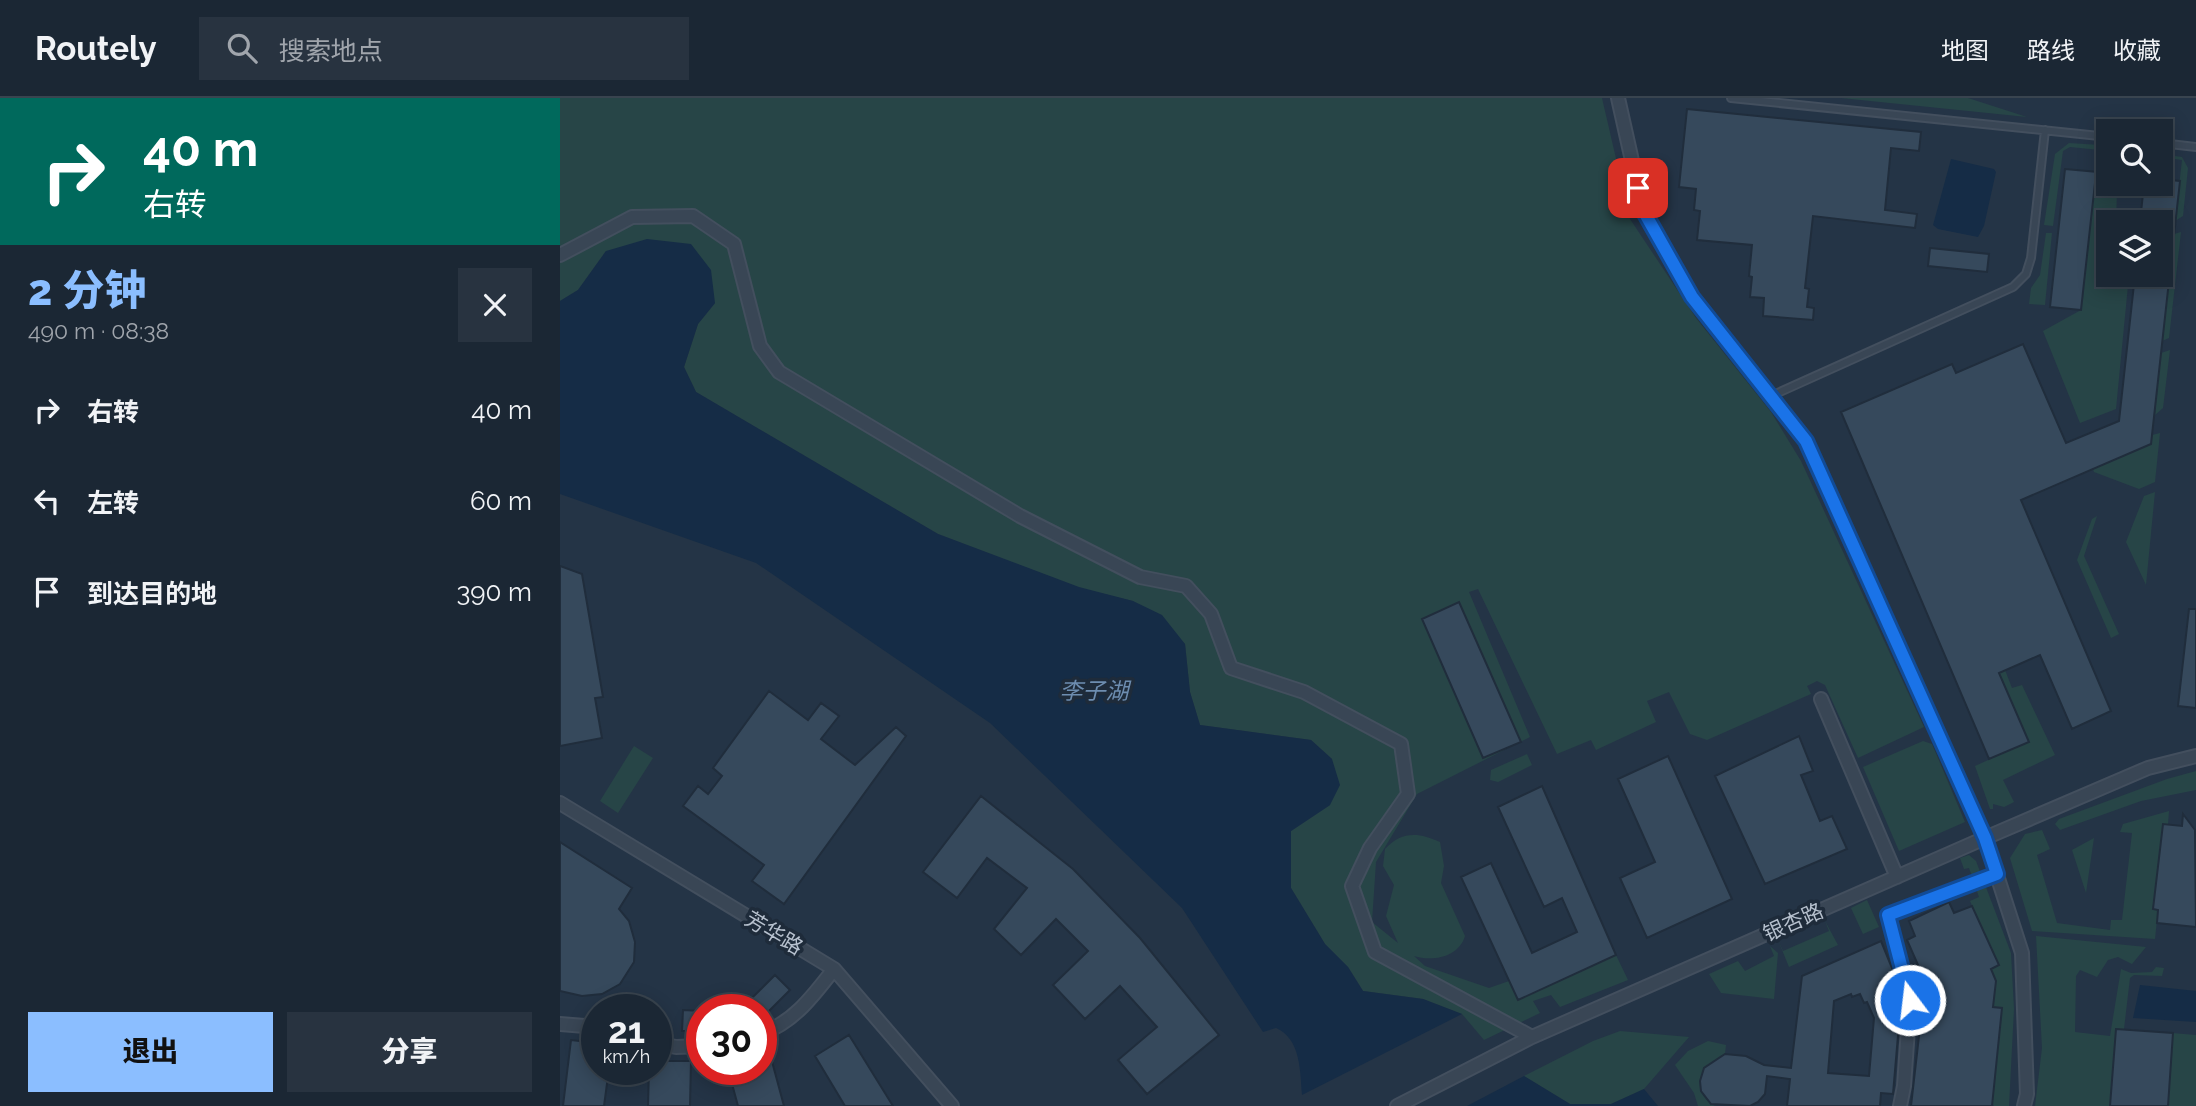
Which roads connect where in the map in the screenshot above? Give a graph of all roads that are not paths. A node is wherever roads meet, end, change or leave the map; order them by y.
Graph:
1 (1618, 98) edge
2 (1731, 98) edge
3 (2045, 130) junction
4 (2096, 136) edge
5 (2173, 144) edge
6 (2196, 147) edge
7 (560, 256) edge
8 (1771, 397) junction
9 (1821, 699) dead end
10 (2196, 756) edge
11 (560, 803) edge
12 (1985, 838) junction
13 (1997, 874) junction
14 (1897, 877) junction
15 (834, 969) junction
16 (560, 1024) edge
17 (581, 1024) edge
18 (777, 1028) edge
19 (1532, 1037) junction
20 (952, 1106) edge
21 (1397, 1106) edge
22 (1899, 1106) edge
23 (2024, 1106) edge

1 - 8 street
2 - 3 lane
3 - 4 lane
3 - 8 lane
5 - 6 lane
7 - 19 street
8 - 12 street
9 - 14 street
10 - 12 street, 银杏路
11 - 15 street, 芳华路
12 - 13 street
12 - 14 street, 银杏路
13 - 22 street
13 - 23 street
14 - 19 street, 银杏路
15 - 18 street
15 - 20 street, 芳华路
16 - 17 street
19 - 21 street, 银杏路

